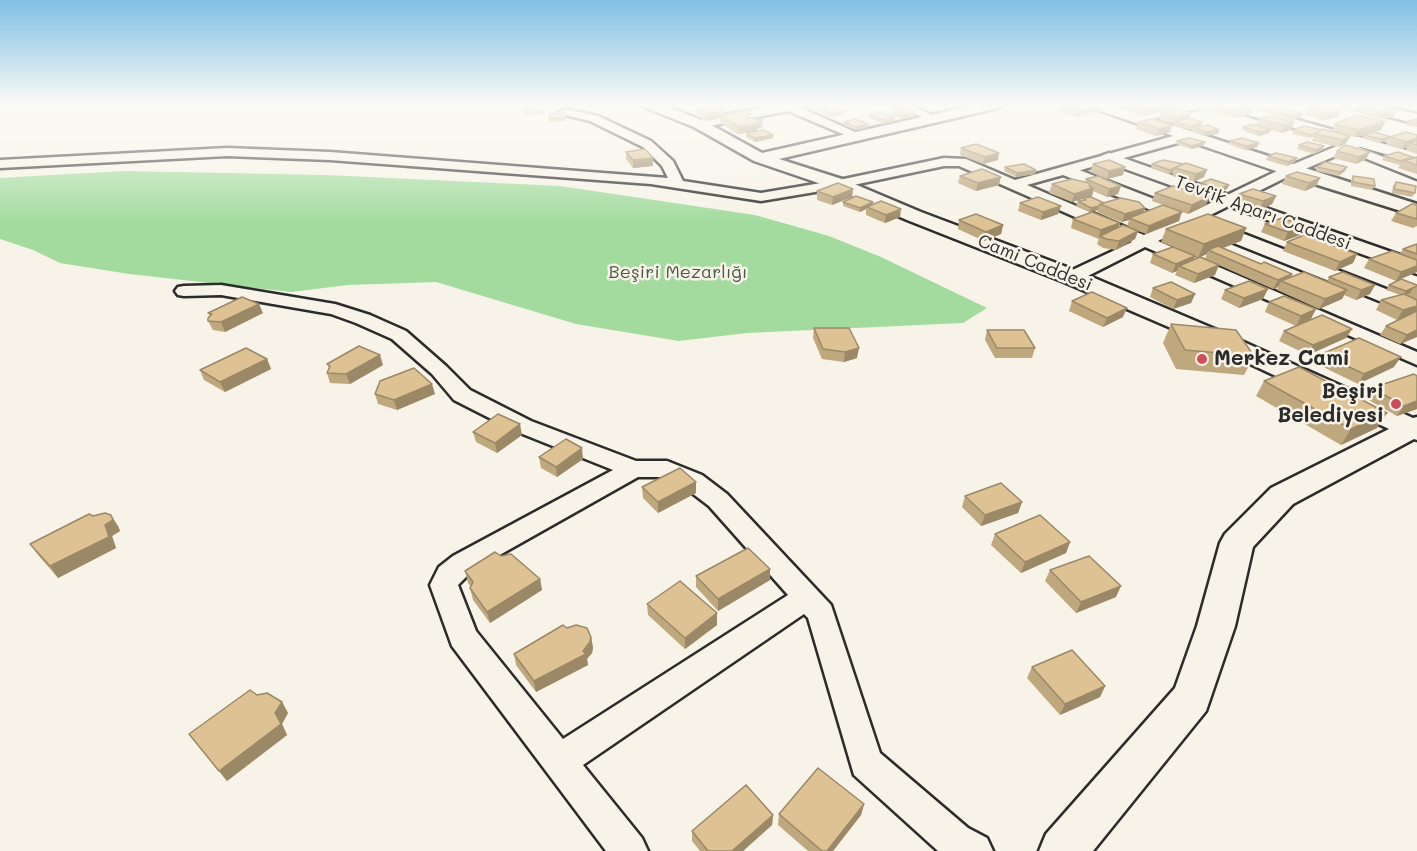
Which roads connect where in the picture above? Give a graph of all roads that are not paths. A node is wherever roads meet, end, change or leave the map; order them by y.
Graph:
1 (646, 144) edge
2 (734, 144) edge
3 (820, 144) edge
4 (1161, 144) edge
5 (1212, 144) edge
6 (1349, 144) edge
7 (1353, 145) junction
8 (760, 158) junction
9 (1110, 158) junction
10 (1417, 158) edge
11 (0, 164) edge
12 (1292, 170) junction
13 (1069, 171) junction
14 (1417, 175) edge
15 (678, 184) junction
16 (839, 184) junction
17 (1016, 184) junction
18 (1226, 201) junction
19 (1417, 210) edge
20 (1192, 219) junction
21 (1143, 241) junction
22 (1417, 268) edge
23 (1072, 277) junction
24 (184, 291) dead end
25 (1417, 309) edge
26 (1417, 359) edge
27 (1416, 428) edge
28 (634, 469) junction
29 (807, 597) junction
30 (561, 760) junction
31 (629, 851) edge
32 (974, 851) edge
33 (1063, 851) edge

1 - 15 street
2 - 8 street, Cami Caddesi
3 - 8 street
4 - 9 street
5 - 12 street
6 - 7 street
7 - 10 street
7 - 12 street
7 - 14 street
8 - 16 street, Cami Caddesi
9 - 13 street
9 - 18 street, Tevfik Aparı Caddesi
11 - 15 street
12 - 18 street
12 - 19 street
13 - 17 street
13 - 20 street
15 - 16 street
16 - 17 street
16 - 23 street, Cami Caddesi
17 - 21 street
18 - 20 street
18 - 22 street, Tevfik Aparı Caddesi
20 - 21 street
20 - 25 street
21 - 23 street
21 - 26 street
23 - 27 street, Cami Caddesi
24 - 28 street
27 - 33 street
28 - 29 street
28 - 30 street
29 - 30 street
29 - 32 street
30 - 31 street

